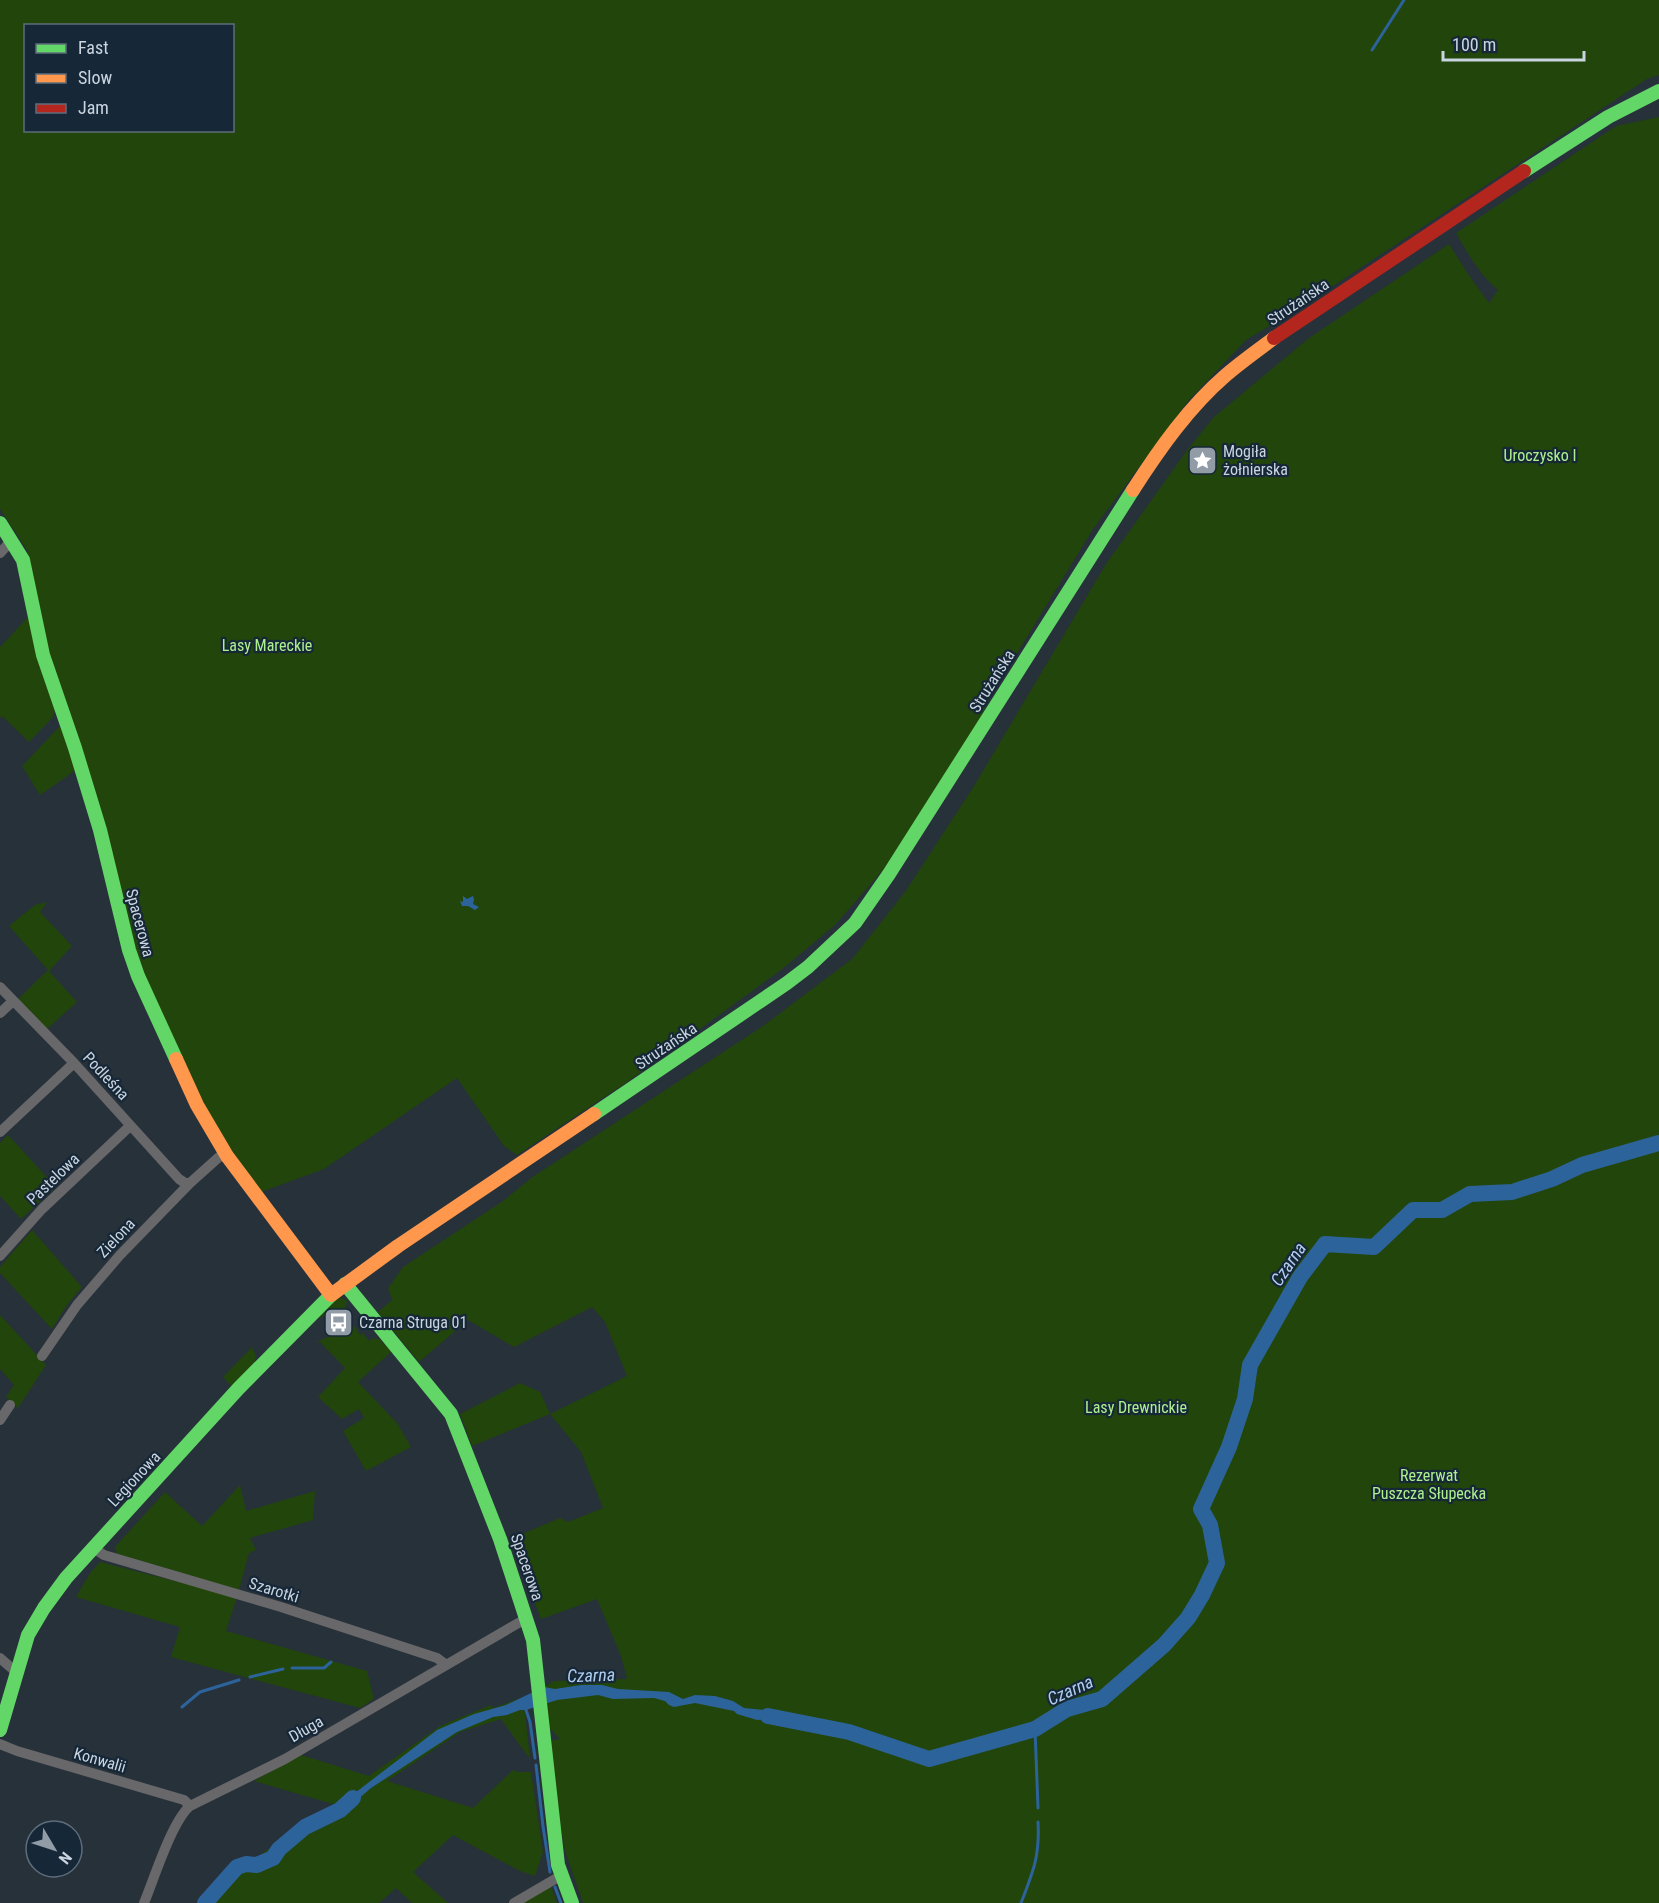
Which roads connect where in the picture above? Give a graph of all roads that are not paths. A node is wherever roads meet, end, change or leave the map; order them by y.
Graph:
1 (1659, 91) edge
2 (0, 524) edge
3 (11, 541) junction
4 (0, 553) edge
5 (0, 987) edge
6 (13, 1001) junction
7 (0, 1013) edge
8 (74, 1064) junction
9 (130, 1126) junction
10 (0, 1132) edge
11 (227, 1156) junction
12 (190, 1183) junction
13 (0, 1256) edge
14 (345, 1284) junction
15 (331, 1295) junction
16 (42, 1356) dead end
17 (10, 1405) dead end
18 (0, 1420) edge
19 (93, 1548) junction
20 (527, 1618) junction
21 (0, 1658) edge
22 (445, 1664) junction
23 (16, 1672) junction
24 (0, 1730) edge
25 (0, 1744) edge
26 (190, 1806) junction
27 (562, 1875) junction
28 (144, 1903) edge
29 (514, 1903) edge
30 (572, 1903) edge

1 - 14 main road, Strużańska
2 - 3 main road, Spacerowa
3 - 4 street
3 - 11 main road, Spacerowa
5 - 6 street, Podleśna
6 - 7 street
6 - 8 street, Podleśna
8 - 9 street, Podleśna
8 - 10 street
9 - 12 street, Podleśna
9 - 13 street, Pastelowa
11 - 12 street, Zielona
11 - 15 main road, Spacerowa
12 - 16 street, Zielona
14 - 15 main road, Legionowa
14 - 20 main road, Spacerowa
15 - 19 main road, Legionowa
17 - 18 street
19 - 22 street, Szarotki
19 - 23 main road, Legionowa
20 - 22 street, Długa
20 - 27 main road, Spacerowa
21 - 23 street
22 - 26 street, Długa
23 - 24 main road, Legionowa
25 - 26 street, Konwalii
26 - 28 street
27 - 29 street
27 - 30 main road, Spacerowa

